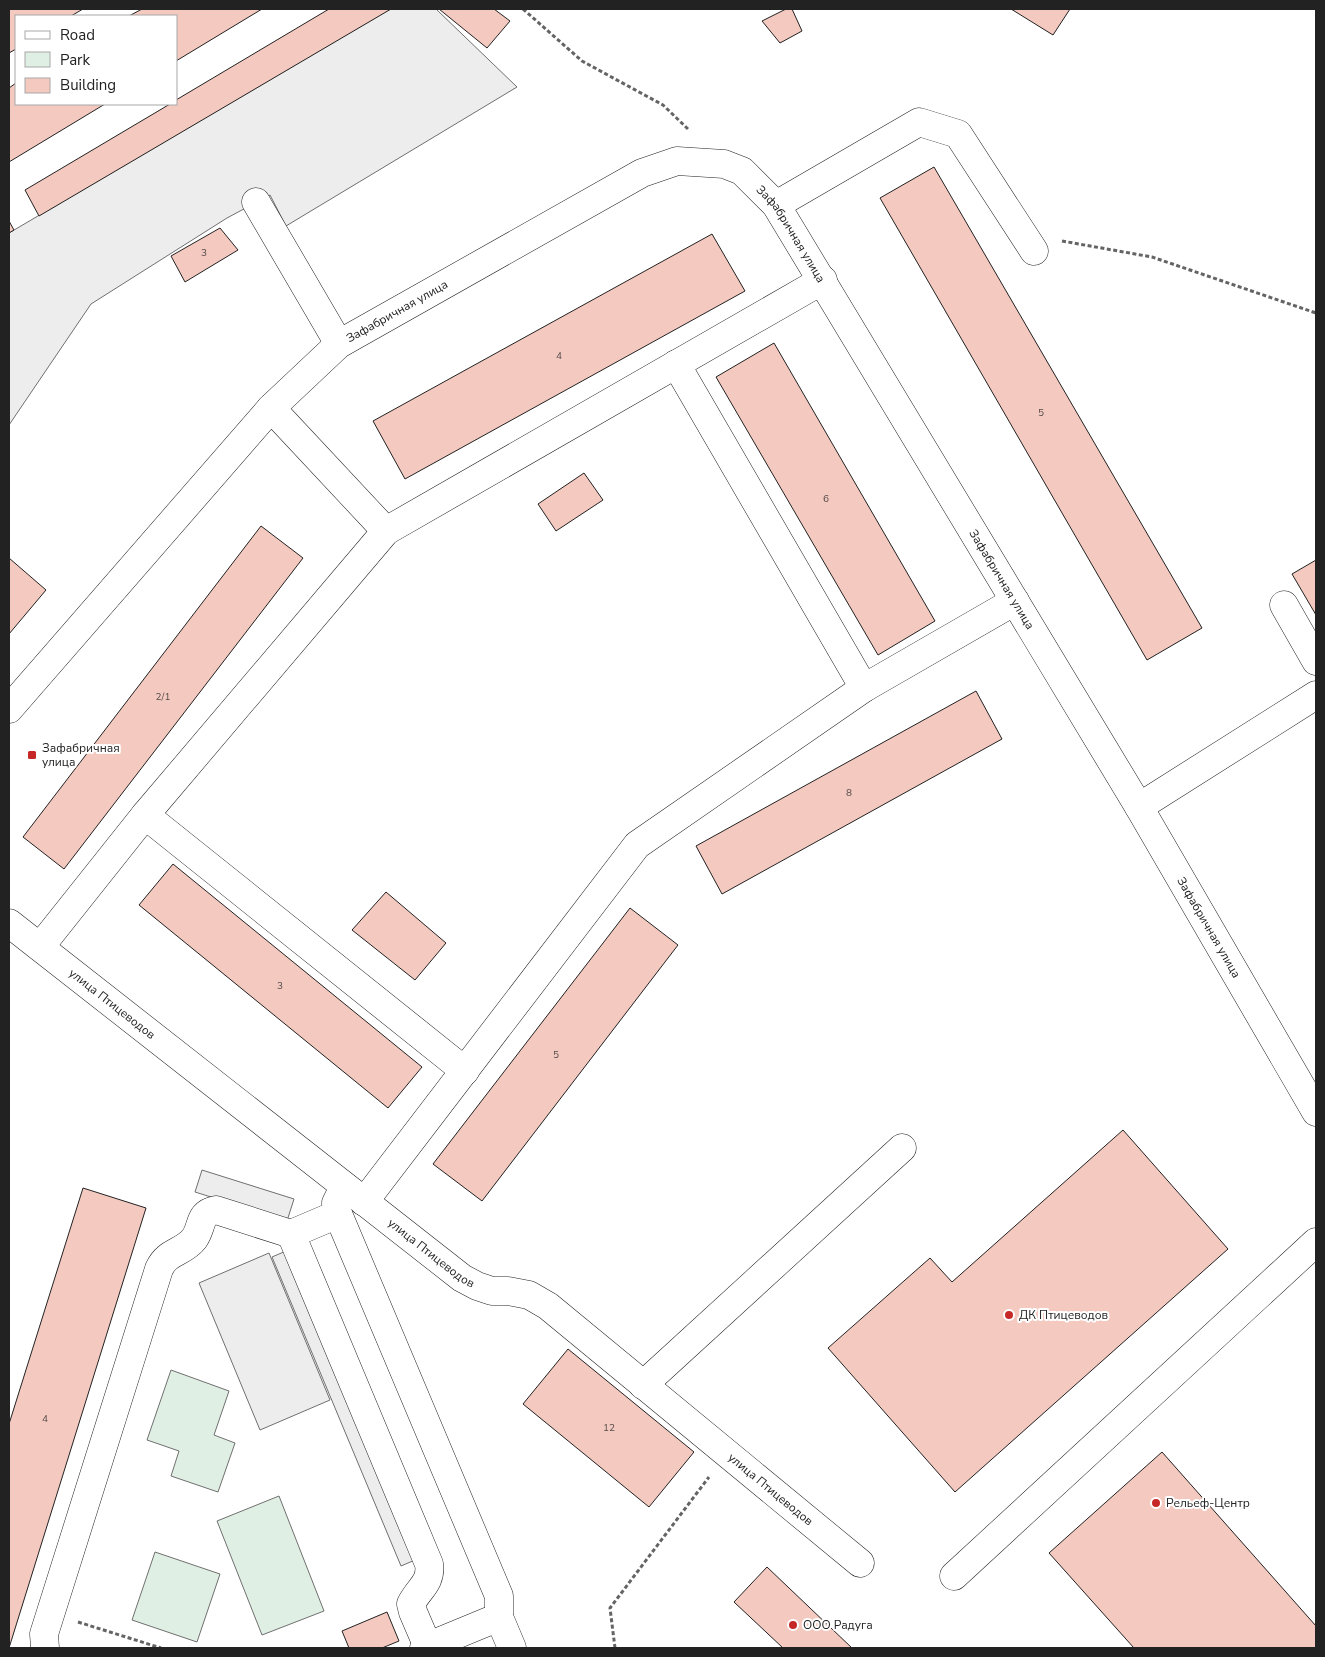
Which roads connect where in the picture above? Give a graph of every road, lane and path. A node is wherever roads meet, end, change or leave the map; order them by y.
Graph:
1 (523, 9) edge
2 (690, 131) dead end
3 (256, 202) dead end
4 (776, 205) junction
5 (1028, 242) joint
6 (823, 280) junction
7 (1316, 312) edge
8 (339, 344) junction
9 (676, 364) junction
10 (271, 408) junction
11 (386, 531) junction
12 (1015, 601) junction
13 (1284, 605) dead end
14 (1316, 661) edge
15 (864, 688) junction
16 (1316, 695) edge
17 (9, 709) edge
18 (1139, 807) junction
19 (145, 816) junction
20 (9, 923) edge
21 (40, 947) junction
22 (465, 1071) junction
23 (1316, 1112) edge
24 (902, 1148) dead end
25 (355, 1194) junction
26 (338, 1214) junction
27 (291, 1234) junction
28 (1316, 1242) edge
29 (643, 1385) junction
30 (727, 1454) junction
31 (860, 1563) dead end
32 (954, 1576) dead end
33 (51, 1614) junction
34 (499, 1617) junction
35 (45, 1648) edge
36 (161, 1648) edge
37 (426, 1648) edge
38 (512, 1648) edge
39 (615, 1648) edge

1 - 2 path
3 - 8 street
4 - 5 street
4 - 6 street, Зафабричная улица
4 - 8 street, Зафабричная улица
5 - 7 path
6 - 9 street
6 - 12 street, Зафабричная улица
8 - 10 street, Зафабричная улица
9 - 11 street
9 - 15 street
10 - 11 street
10 - 17 street, Зафабричная улица
11 - 19 street
12 - 15 street
12 - 18 street, Зафабричная улица
13 - 14 street
15 - 22 street
16 - 18 street
18 - 23 street, Зафабричная улица
19 - 21 street
19 - 22 street
20 - 21 street, улица Птицеводов
21 - 25 street, улица Птицеводов
22 - 25 street
24 - 29 street
25 - 26 street
25 - 29 street, улица Птицеводов
26 - 27 street
26 - 34 street
27 - 33 street
27 - 37 street
28 - 32 street
29 - 30 street, улица Птицеводов
30 - 31 street, улица Птицеводов
30 - 39 path
33 - 35 street
33 - 36 path
34 - 37 street
34 - 38 street

